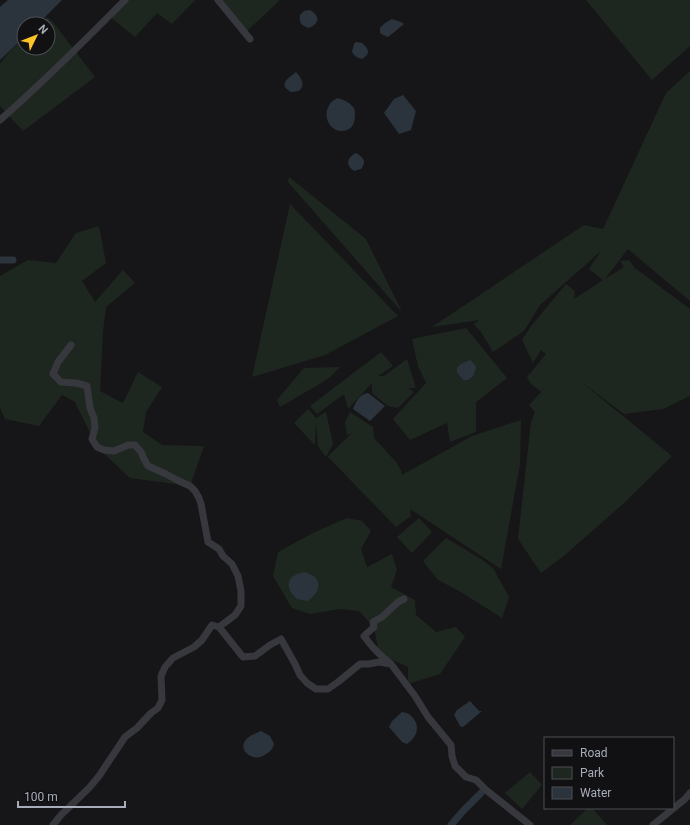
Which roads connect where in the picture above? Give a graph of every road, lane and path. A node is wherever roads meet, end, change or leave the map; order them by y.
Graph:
1 (125, 0) edge
2 (218, 0) edge
3 (250, 39) dead end
4 (0, 120) edge
5 (71, 346) dead end
6 (404, 599) dead end
7 (219, 627) junction
8 (391, 664) junction
9 (690, 793) edge
10 (674, 808) edge
11 (673, 809) edge
12 (53, 825) edge
13 (530, 825) edge
14 (653, 825) edge

1 - 4 street
2 - 3 street
5 - 7 street
6 - 8 street
7 - 8 street
7 - 12 street
8 - 13 street
9 - 10 street
11 - 14 street

